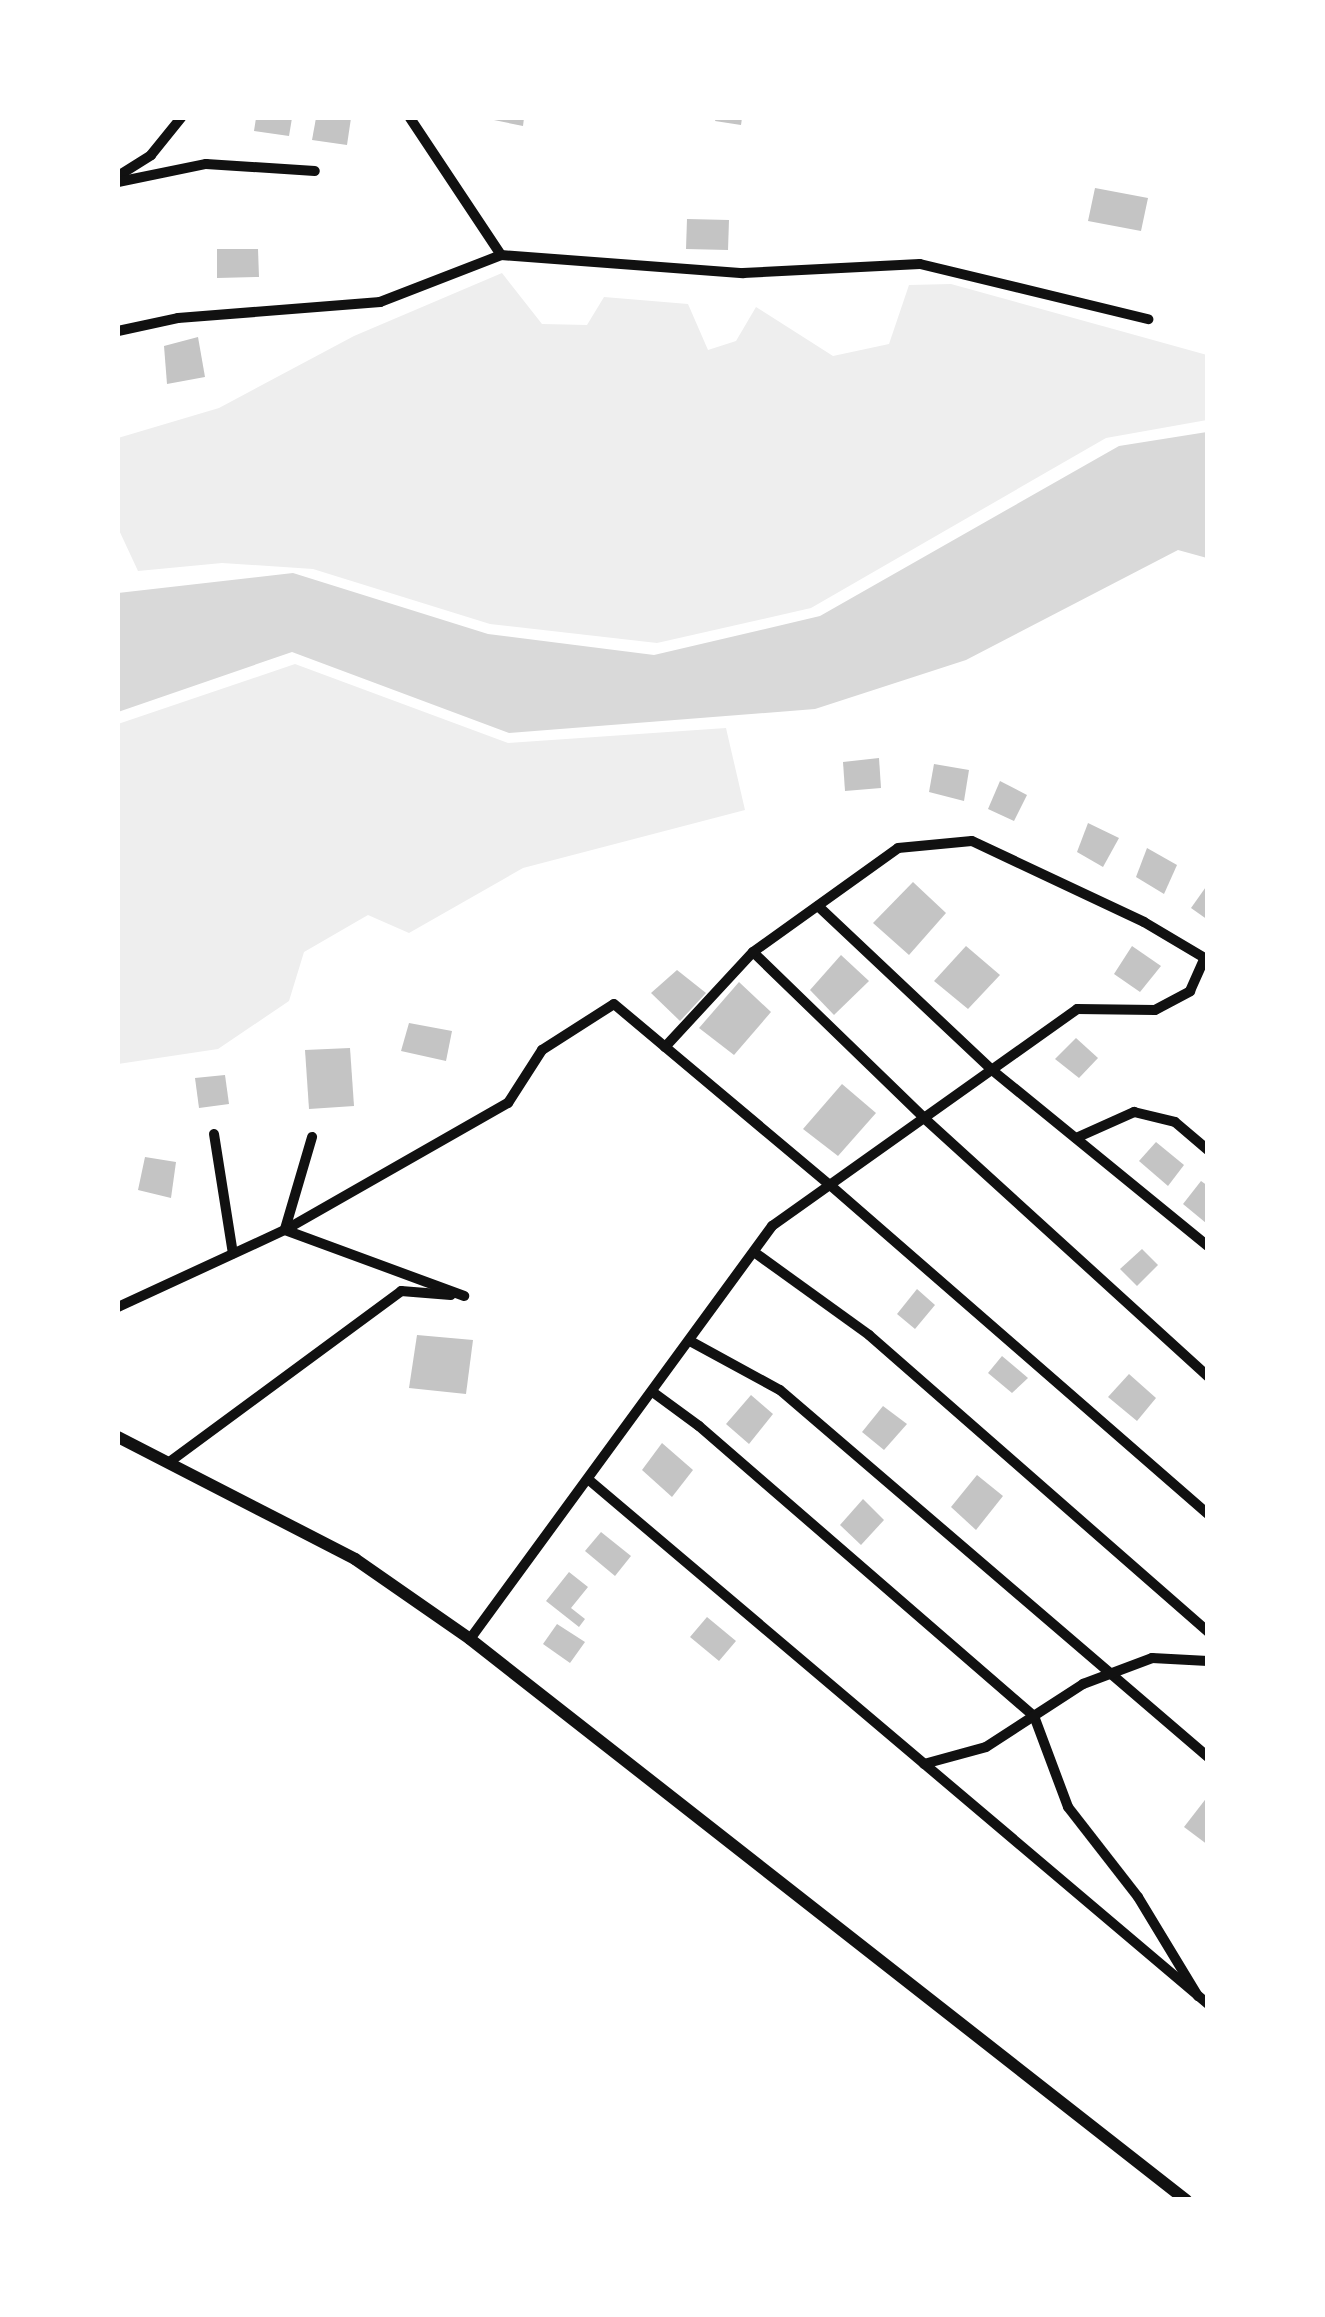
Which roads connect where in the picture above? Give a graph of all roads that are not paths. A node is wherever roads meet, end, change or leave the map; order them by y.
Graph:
1 (181, 118) edge
2 (410, 118) edge
3 (314, 171) dead end
4 (118, 179) edge
5 (501, 255) junction
6 (1148, 319) dead end
7 (118, 331) edge
8 (818, 906) junction
9 (754, 952) junction
10 (1206, 959) edge
11 (665, 1047) junction
12 (992, 1070) junction
13 (924, 1118) junction
14 (214, 1134) dead end
15 (312, 1137) dead end
16 (1076, 1138) junction
17 (1208, 1150) edge
18 (830, 1185) junction
19 (284, 1230) junction
20 (1208, 1246) edge
21 (754, 1252) junction
22 (233, 1254) junction
23 (118, 1308) edge
24 (690, 1341) junction
25 (1208, 1376) edge
26 (654, 1392) junction
27 (118, 1437) edge
28 (168, 1463) junction
29 (588, 1480) junction
30 (1208, 1514) edge
31 (1208, 1632) edge
32 (470, 1639) junction
33 (1208, 1661) edge
34 (1110, 1674) junction
35 (1034, 1716) junction
36 (1208, 1757) edge
37 (924, 1764) junction
38 (1203, 2000) edge
39 (1186, 2200) edge

1 - 4 street
2 - 5 street
3 - 4 street
5 - 6 street
5 - 7 street
8 - 9 street
8 - 10 street
8 - 12 street
9 - 11 street
9 - 13 street
10 - 12 street
11 - 18 street
11 - 19 street
12 - 13 street
12 - 16 street
13 - 18 street
13 - 25 street
14 - 22 street
15 - 19 street
16 - 17 street
16 - 20 street
18 - 21 street
18 - 30 street
19 - 22 street
19 - 28 street
21 - 24 street
21 - 31 street
22 - 23 street
24 - 26 street
24 - 34 street
26 - 29 street
26 - 35 street
27 - 28 street
28 - 32 street
29 - 32 street
29 - 37 street
32 - 39 street
33 - 34 street
34 - 35 street
34 - 36 street
35 - 37 street
35 - 38 street
37 - 38 street

